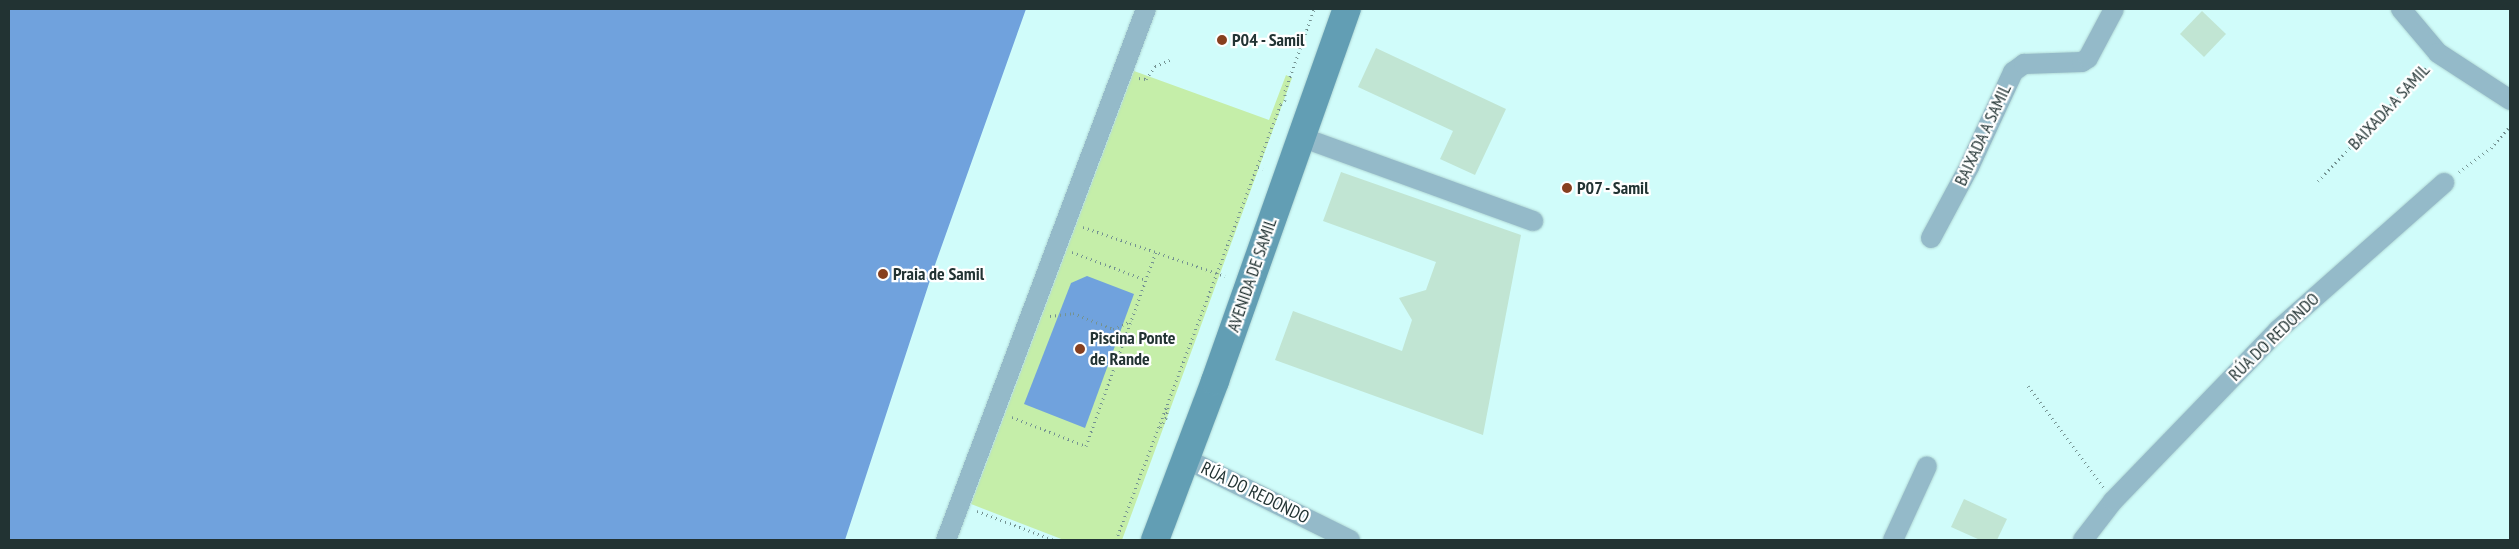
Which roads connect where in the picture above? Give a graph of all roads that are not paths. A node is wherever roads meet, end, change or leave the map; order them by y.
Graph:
1 (1146, 9) edge
2 (1347, 9) edge
3 (2114, 9) edge
4 (2401, 9) edge
5 (2510, 100) edge
6 (1301, 137) junction
7 (2444, 183) road end
8 (1532, 222) dead end
9 (1931, 238) dead end
10 (1186, 459) junction
11 (1927, 466) dead end
12 (946, 540) edge
13 (1155, 540) edge
14 (1350, 540) edge
15 (1893, 540) edge
16 (2083, 540) edge

1 - 12 street
2 - 6 main road, AVENIDA DE SAMIL
3 - 9 street, BAIXADA A SAMIL
4 - 5 street, BAIXADA A SAMIL
6 - 8 street
6 - 10 main road, AVENIDA DE SAMIL
7 - 16 street, RÚA DO REDONDO
10 - 13 main road, AVENIDA DE SAMIL
10 - 14 street, RÚA DO REDONDO
11 - 15 street

